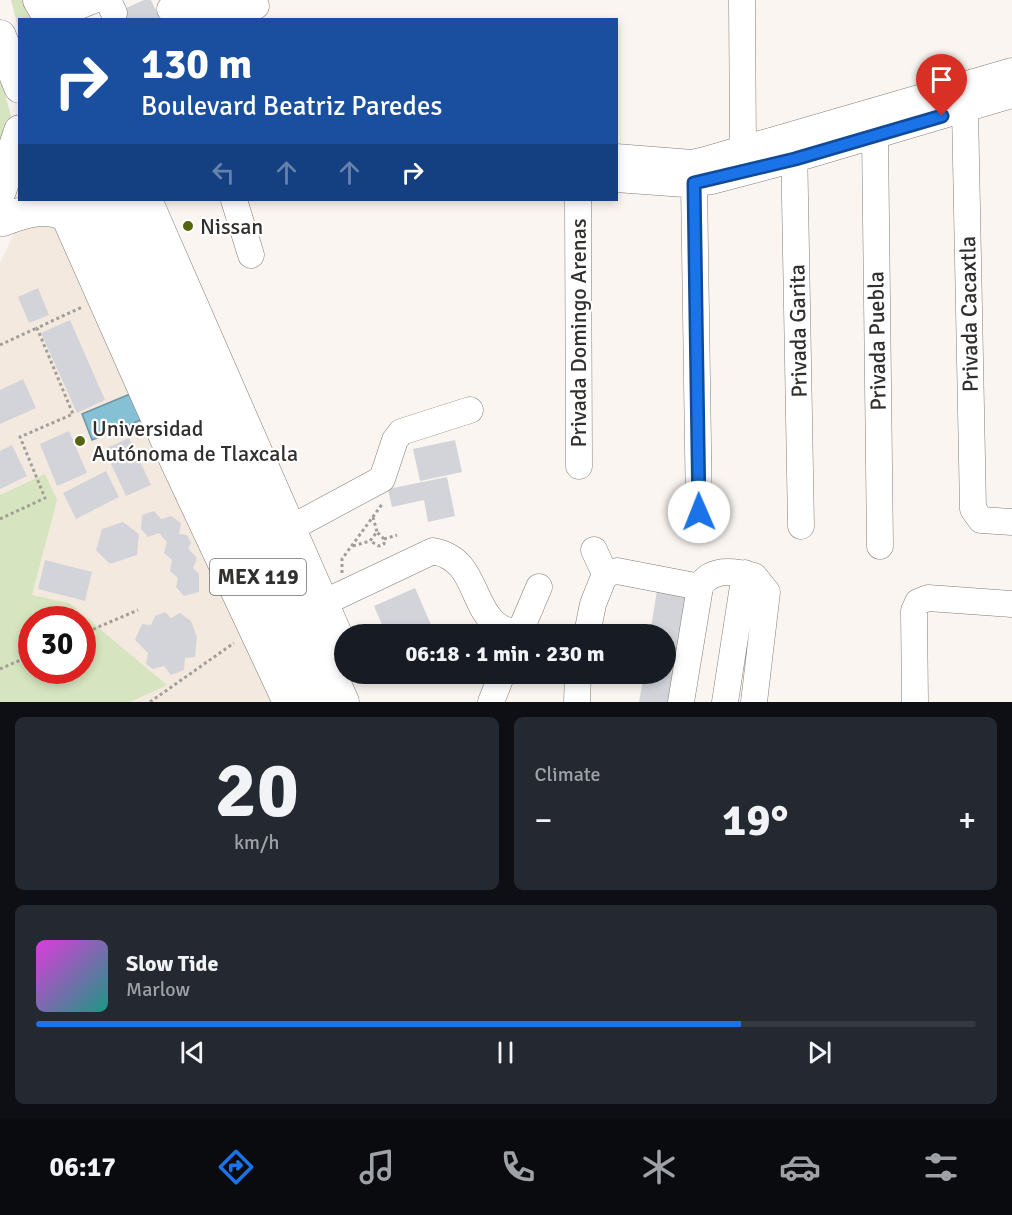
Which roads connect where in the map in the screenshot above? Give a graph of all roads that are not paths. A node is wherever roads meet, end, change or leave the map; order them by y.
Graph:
1 (742, 0) edge
2 (106, 4) edge
3 (257, 9) edge
4 (53, 10) edge
5 (170, 10) edge
6 (229, 13) edge
7 (0, 36) edge
8 (1012, 71) edge
9 (18, 82) edge
10 (1012, 95) edge
11 (965, 109) junction
12 (875, 136) junction
13 (18, 141) edge
14 (794, 147) junction
15 (743, 150) junction
16 (618, 157) edge
17 (618, 179) edge
18 (694, 183) junction
19 (119, 201) edge
20 (146, 201) edge
21 (234, 201) edge
22 (578, 201) edge
23 (6, 202) edge
24 (72, 205) edge
25 (250, 255) dead end
26 (470, 410) dead end
27 (579, 466) dead end
28 (699, 512) dead end
29 (1012, 522) edge
30 (801, 526) dead end
31 (291, 528) junction
32 (879, 546) dead end
33 (594, 550) dead end
34 (604, 573) junction
35 (745, 573) junction
36 (539, 587) dead end
37 (700, 588) junction
38 (332, 592) junction
39 (1012, 604) edge
40 (339, 624) edge
41 (497, 624) edge
42 (521, 624) edge
43 (589, 624) edge
44 (357, 684) edge
45 (498, 684) edge
46 (578, 684) edge
47 (289, 702) edge
48 (317, 702) edge
49 (343, 702) edge
50 (365, 702) edge
51 (491, 702) edge
52 (578, 702) edge
53 (681, 702) edge
54 (725, 702) edge
55 (754, 702) edge
56 (915, 702) edge

1 - 15 street
2 - 4 street
3 - 6 street
5 - 6 street
7 - 9 main road
8 - 14 street
10 - 11 street
11 - 12 street
11 - 29 street, Privada Cacaxtla
12 - 14 street
12 - 32 street, Privada Puebla
13 - 23 main road
14 - 15 street
14 - 18 street
14 - 30 street, Privada Garita
15 - 16 street
17 - 18 street
18 - 28 street
19 - 49 main road, MEX 119
20 - 31 main road
21 - 25 street
22 - 27 street, Privada Domingo Arenas
23 - 24 main road
24 - 47 main road
24 - 48 main road, MEX 119
26 - 31 street
31 - 38 main road
33 - 34 street
34 - 37 street
34 - 43 street
35 - 37 street
35 - 54 street
35 - 55 street
36 - 42 street
37 - 53 street
38 - 40 main road
38 - 41 street
39 - 56 street
44 - 50 main road
45 - 51 street
46 - 52 street

